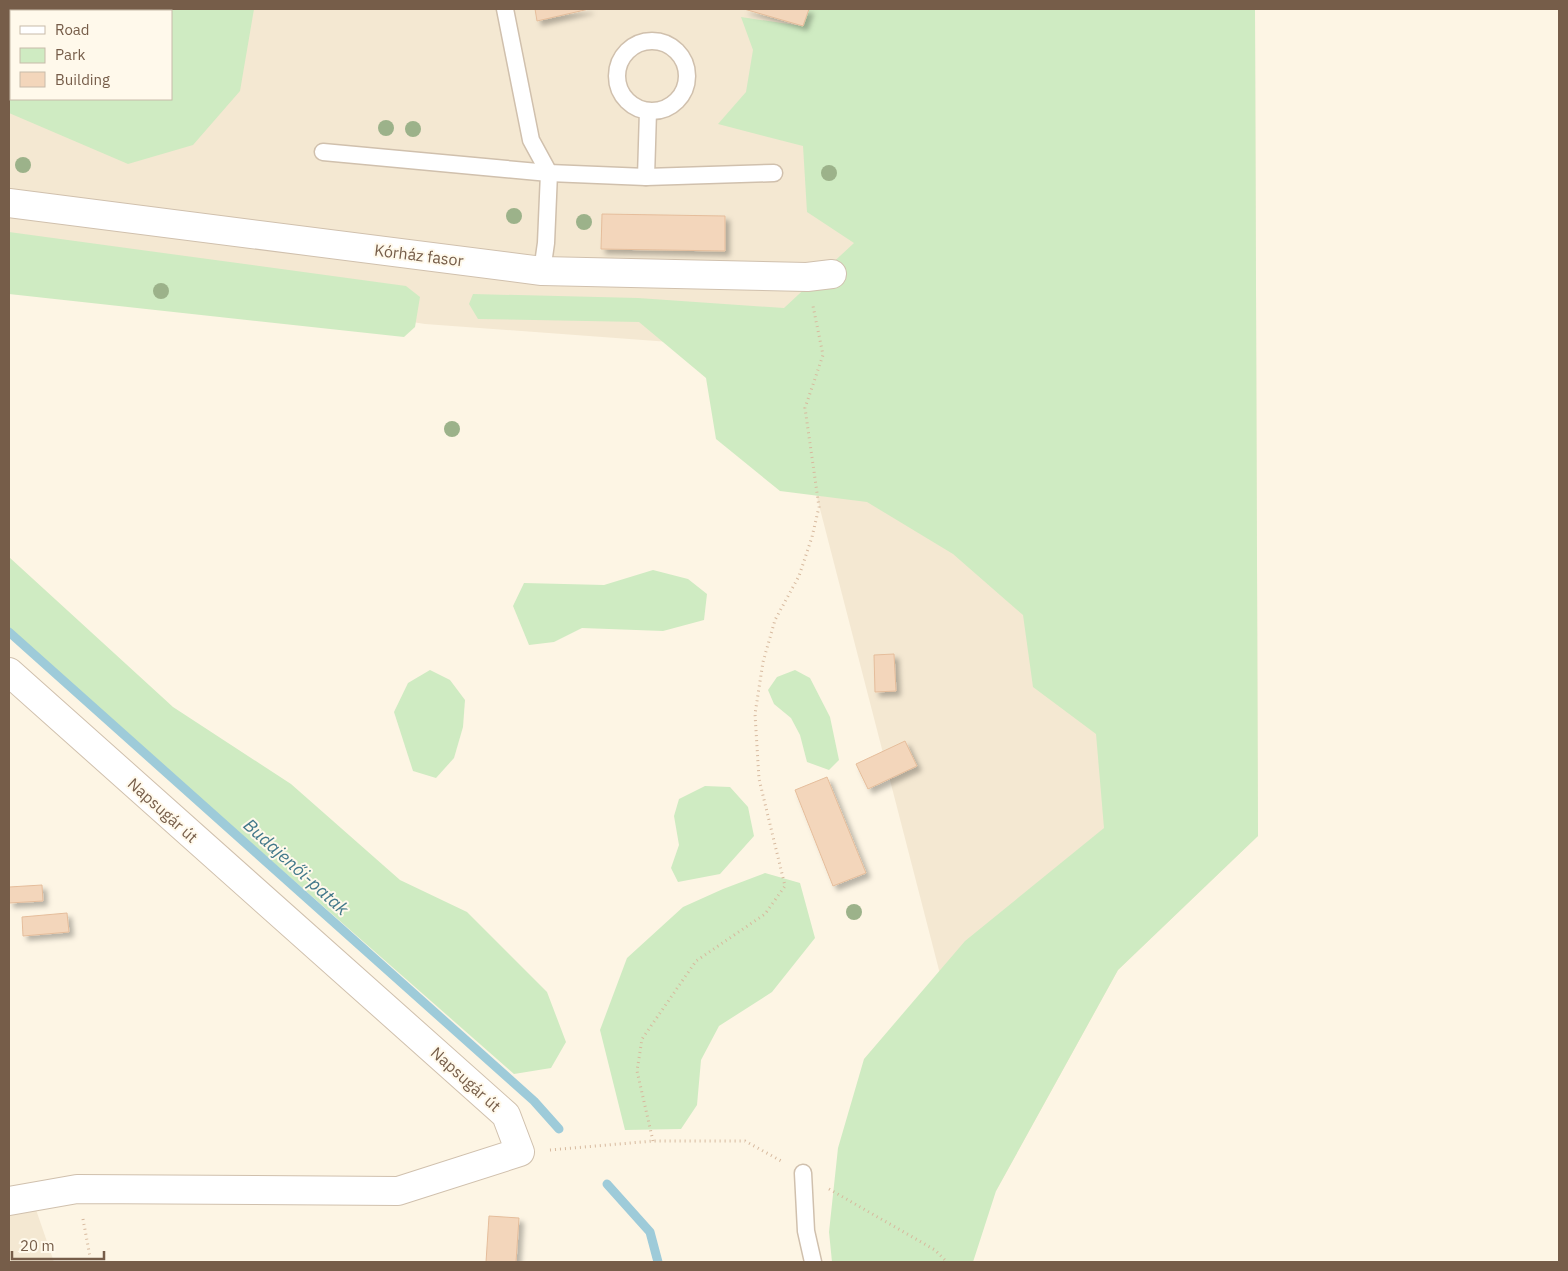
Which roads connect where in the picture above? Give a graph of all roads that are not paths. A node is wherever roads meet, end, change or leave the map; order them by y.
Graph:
1 (505, 9) edge
2 (648, 111) junction
3 (323, 152) dead end
4 (549, 173) junction
5 (774, 173) dead end
6 (646, 177) junction
7 (9, 203) edge
8 (542, 271) junction
9 (820, 275) road end
10 (9, 672) edge
11 (803, 1173) road end
12 (9, 1201) edge
13 (813, 1262) edge

1 - 4 lane
2 - 2 lane
2 - 6 lane
3 - 4 lane
4 - 6 lane
4 - 8 lane
5 - 6 lane
7 - 8 street, Kórház fasor
8 - 9 street, Kórház fasor
10 - 12 street, Napsugár út
11 - 13 lane

